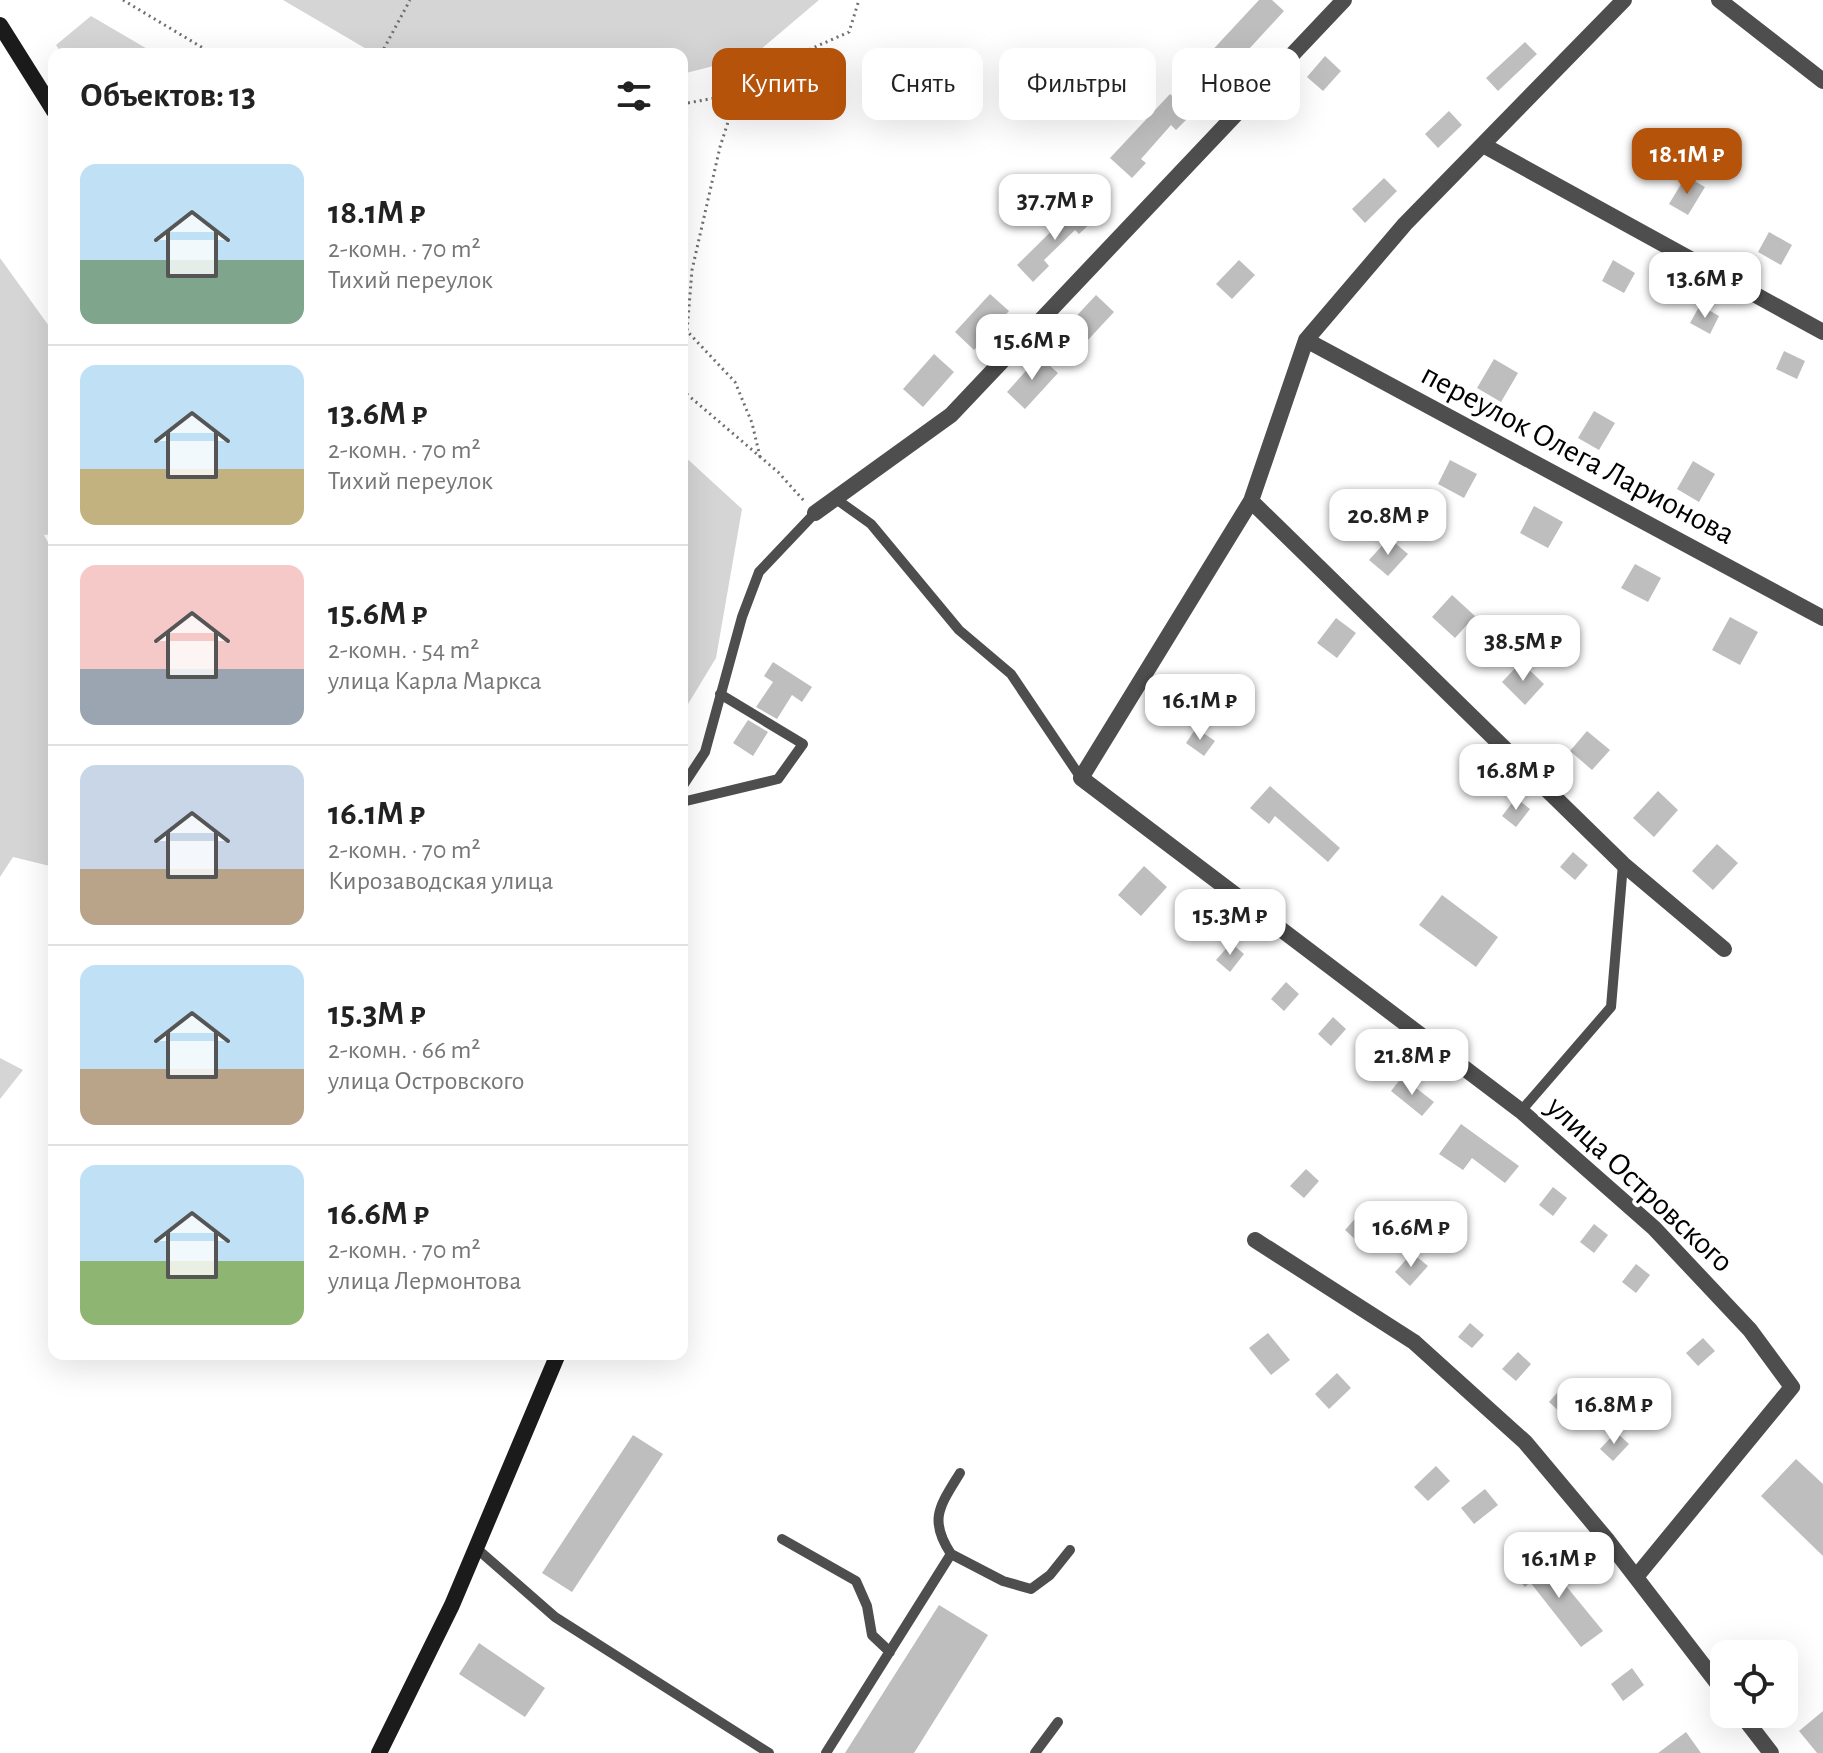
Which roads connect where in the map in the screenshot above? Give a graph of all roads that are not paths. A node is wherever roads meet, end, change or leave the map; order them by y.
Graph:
1 (1344, 0) edge
2 (1624, 0) edge
3 (1719, 0) edge
4 (0, 25) edge
5 (1823, 81) edge
6 (48, 101) edge
7 (1483, 145) junction
8 (1823, 332) edge
9 (1306, 340) junction
10 (836, 499) junction
11 (1251, 501) junction
12 (815, 513) joint
13 (1823, 618) edge
14 (720, 694) junction
15 (688, 778) edge
16 (1081, 778) junction
17 (688, 801) edge
18 (1623, 864) junction
19 (1724, 949) dead end
20 (1521, 1111) junction
21 (1255, 1240) dead end
22 (555, 1360) edge
23 (960, 1473) dead end
24 (782, 1539) dead end
25 (476, 1548) junction
26 (1070, 1550) dead end
27 (951, 1554) junction
28 (1636, 1577) junction
29 (890, 1652) junction
30 (1710, 1674) edge
31 (1058, 1722) dead end
32 (1752, 1728) edge
33 (379, 1753) edge
34 (769, 1753) edge
35 (826, 1753) edge
36 (1035, 1753) edge
37 (1771, 1753) edge

1 - 10 street
2 - 7 street
3 - 5 street
4 - 6 main road
7 - 8 street
7 - 9 street
9 - 11 street
9 - 13 street, переулок Олега Ларионова
10 - 12 street
10 - 16 lane
11 - 16 street
11 - 18 street
12 - 14 lane
14 - 15 lane
14 - 17 lane
16 - 20 street, улица Островского
18 - 19 street
18 - 20 lane
20 - 28 street, улица Островского
21 - 28 street
22 - 25 main road
23 - 27 lane
24 - 29 lane
25 - 33 main road
25 - 34 lane
26 - 27 lane
27 - 29 lane
28 - 30 street
29 - 35 lane
31 - 36 lane
32 - 37 street

